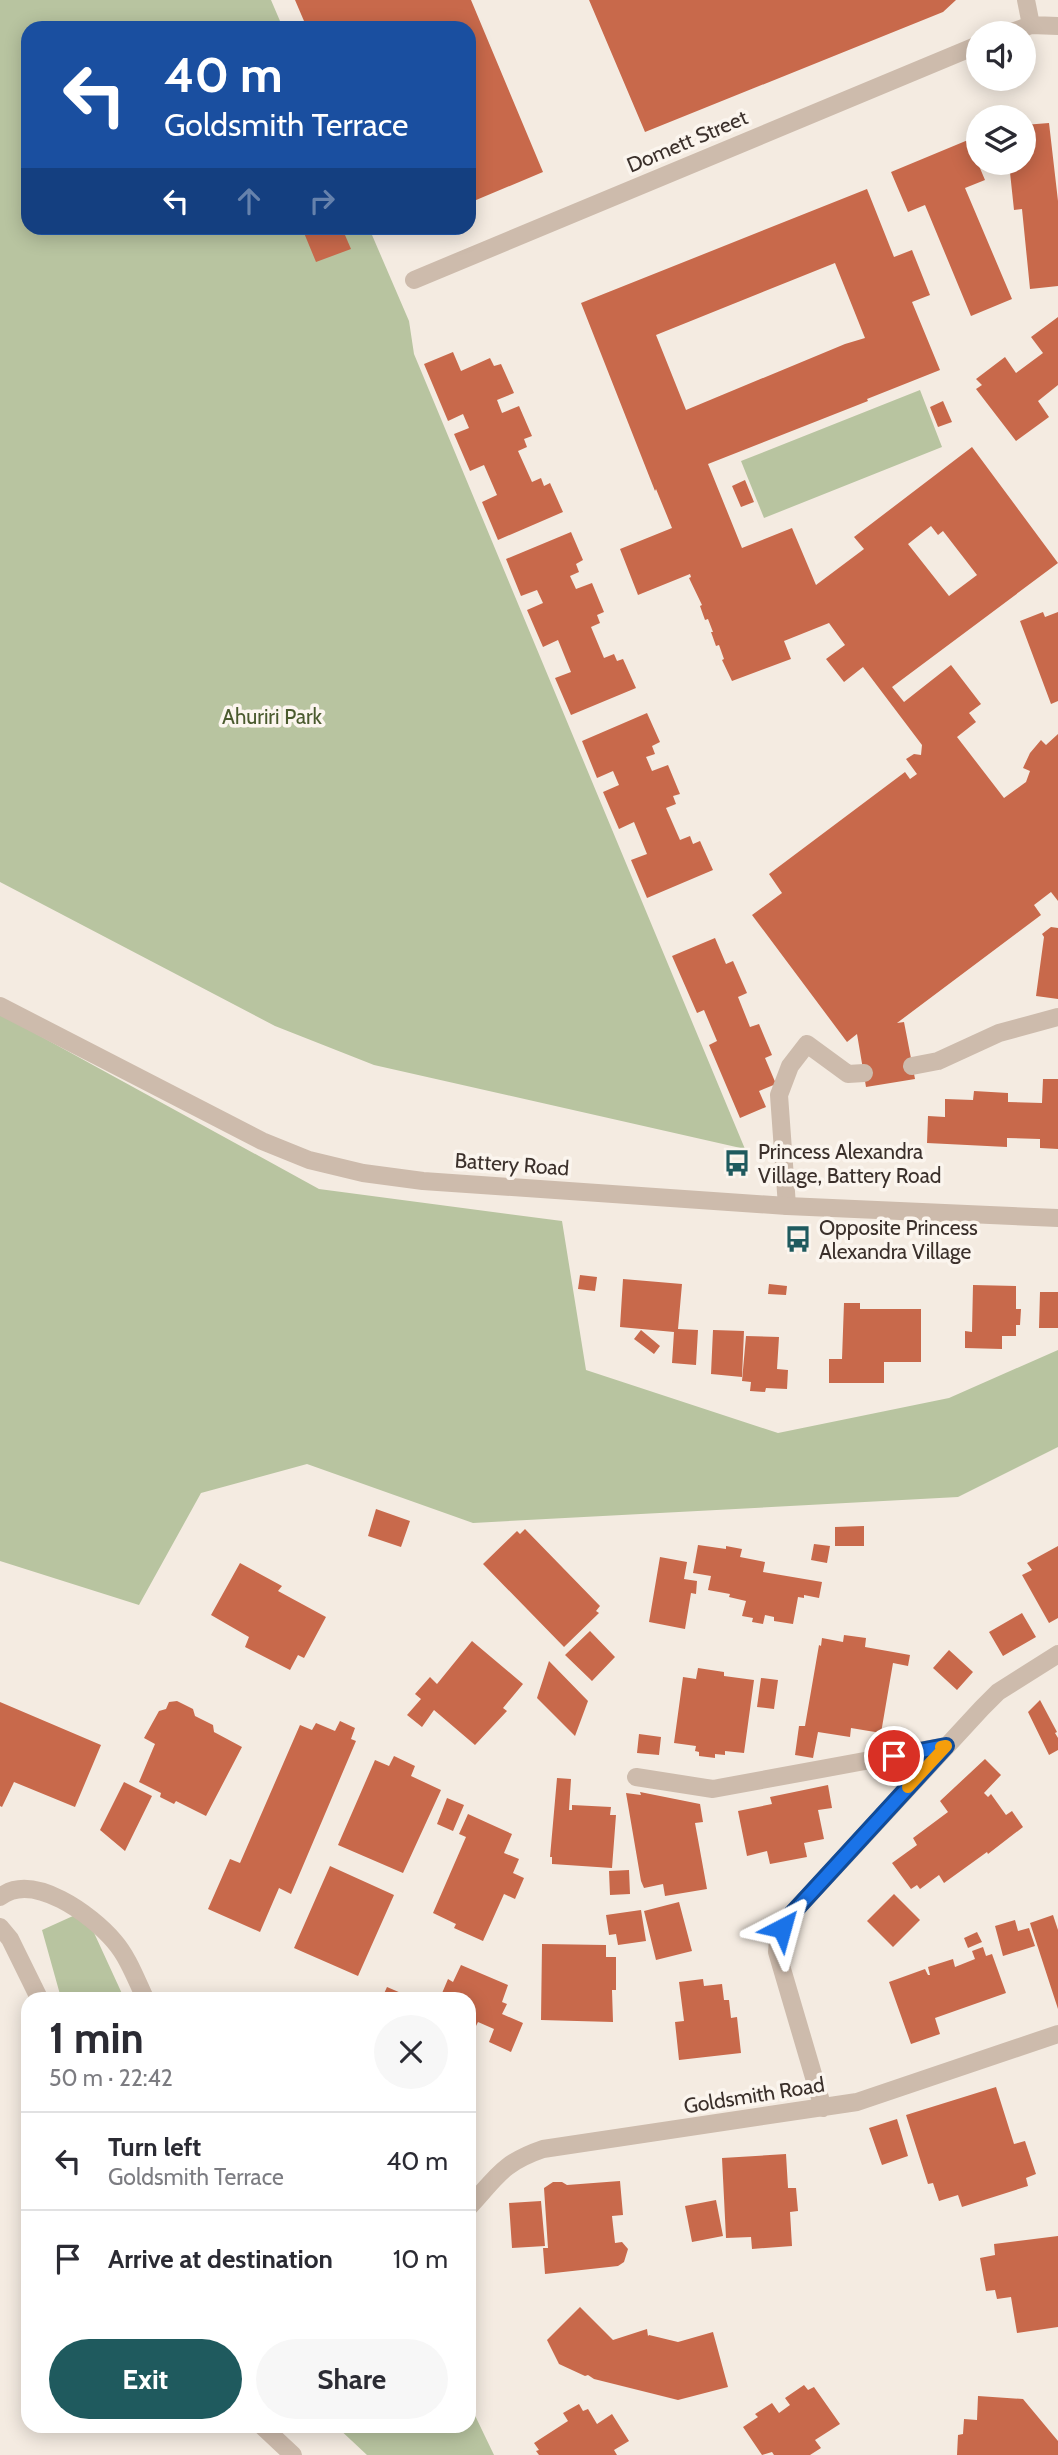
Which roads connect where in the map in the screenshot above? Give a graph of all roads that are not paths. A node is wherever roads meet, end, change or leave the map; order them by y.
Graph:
1 (1026, 0) edge
2 (1030, 21) edge
3 (1036, 25) edge
4 (1058, 26) edge
5 (966, 49) edge
6 (414, 280) dead end
7 (0, 1006) edge
8 (1058, 1017) edge
9 (912, 1066) dead end
10 (864, 1073) dead end
11 (788, 1206) junction
12 (1058, 1218) edge
13 (1058, 1654) edge
14 (946, 1746) junction
15 (636, 1777) dead end
16 (0, 1897) edge
17 (0, 1927) edge
18 (36, 1992) edge
19 (142, 1992) edge
20 (1058, 2034) edge
21 (823, 2108) junction
22 (476, 2199) edge
23 (269, 2433) edge
24 (293, 2455) edge

1 - 2 street
3 - 4 street
5 - 6 street, Domett Street
7 - 11 street, Battery Road
8 - 9 street
10 - 11 street
11 - 12 street, Battery Road
13 - 14 street
14 - 15 street
14 - 21 street
16 - 19 street
17 - 18 street
20 - 21 street, Goldsmith Road
21 - 22 street, Goldsmith Road
23 - 24 street

